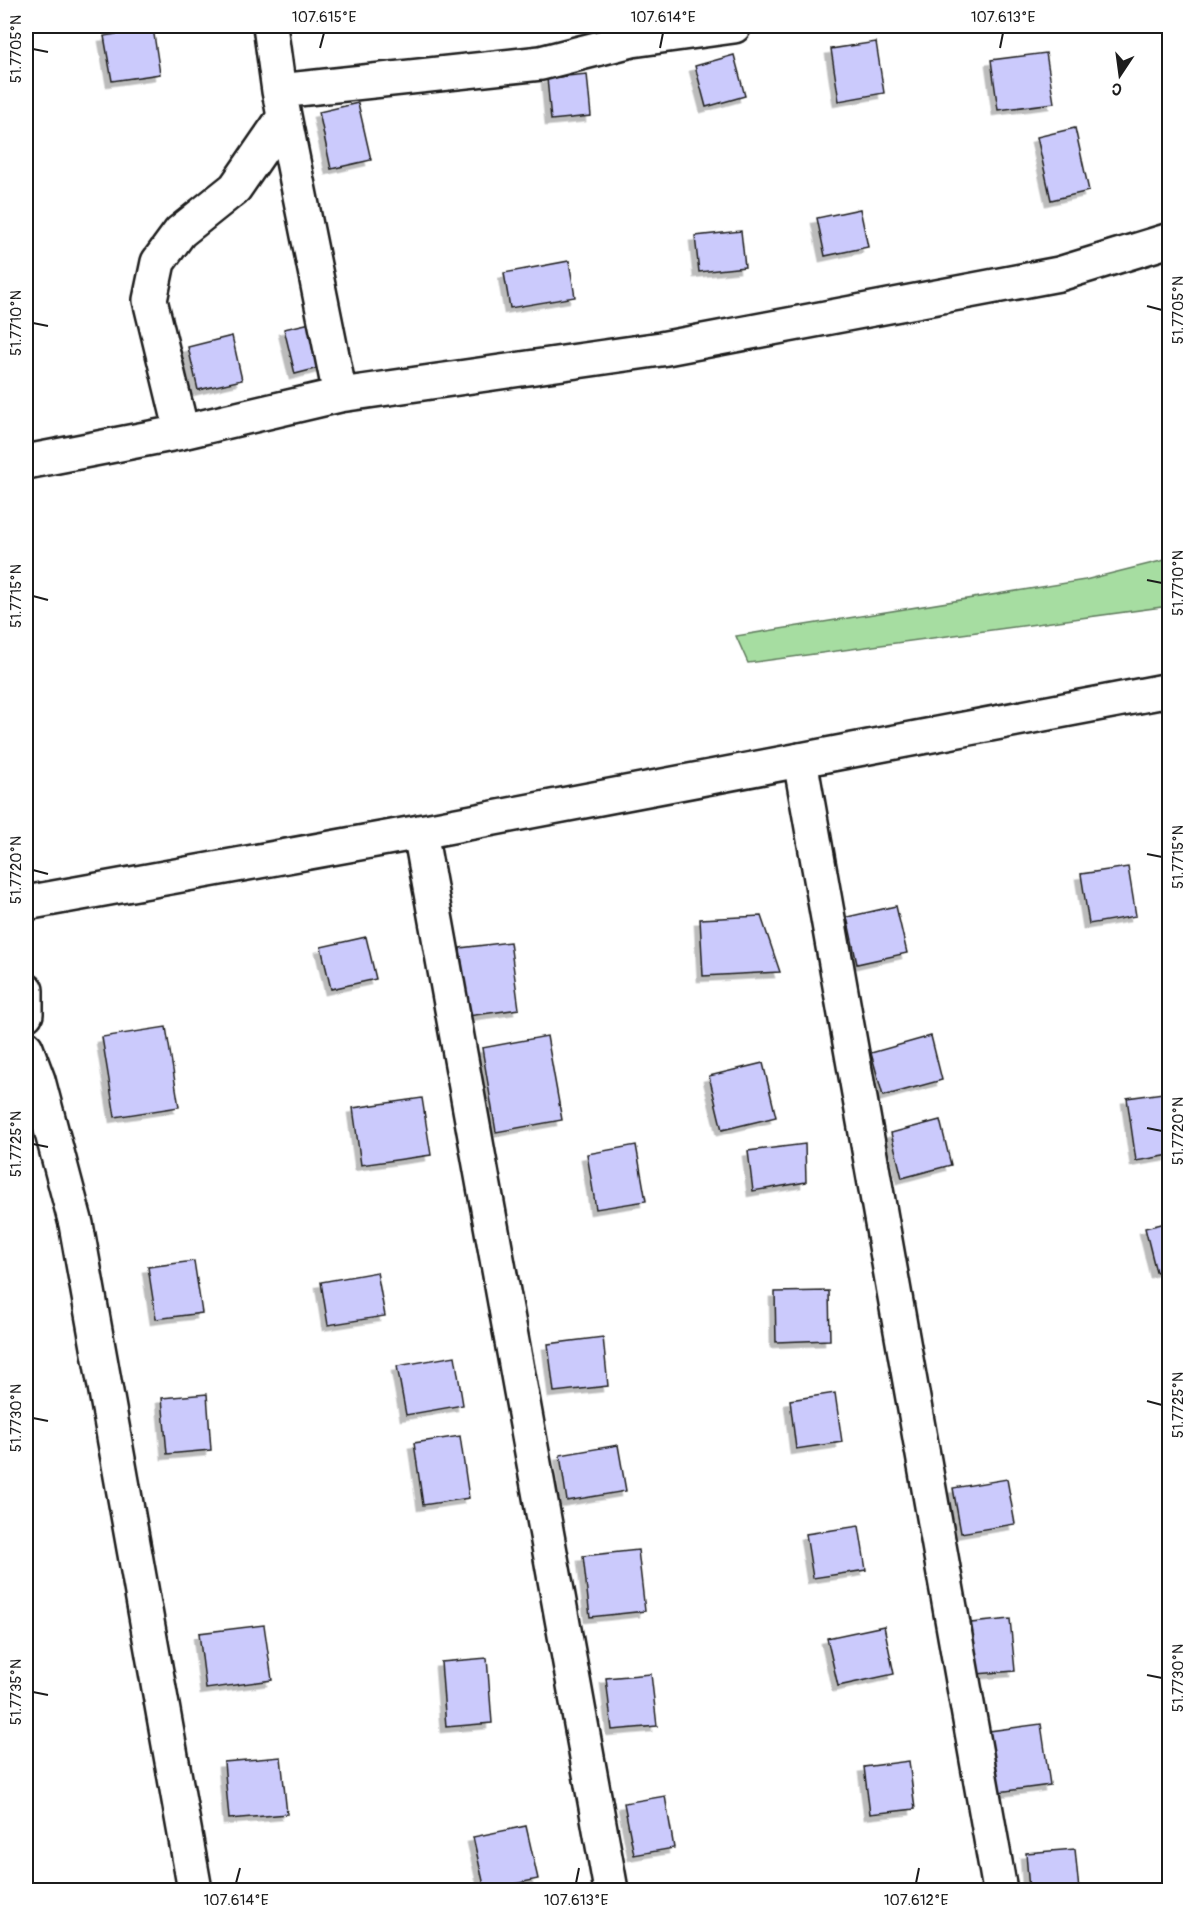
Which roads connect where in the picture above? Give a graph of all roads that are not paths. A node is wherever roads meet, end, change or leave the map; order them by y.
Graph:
1 (270, 26) edge
2 (734, 26) edge
3 (631, 33) edge
4 (282, 104) junction
5 (1170, 240) edge
6 (340, 395) junction
7 (182, 432) junction
8 (26, 462) edge
9 (1170, 690) edge
10 (800, 760) junction
11 (420, 832) junction
12 (26, 903) edge
13 (26, 990) edge
14 (26, 1014) edge
15 (26, 1048) edge
16 (195, 1890) edge
17 (611, 1890) edge
18 (1000, 1890) edge

1 - 4 street
2 - 3 street
3 - 4 street
4 - 6 street
4 - 7 street
5 - 6 street
6 - 7 street
7 - 8 street
9 - 10 street
10 - 11 street
10 - 18 street
11 - 12 street
11 - 17 street
13 - 14 street
15 - 16 street

